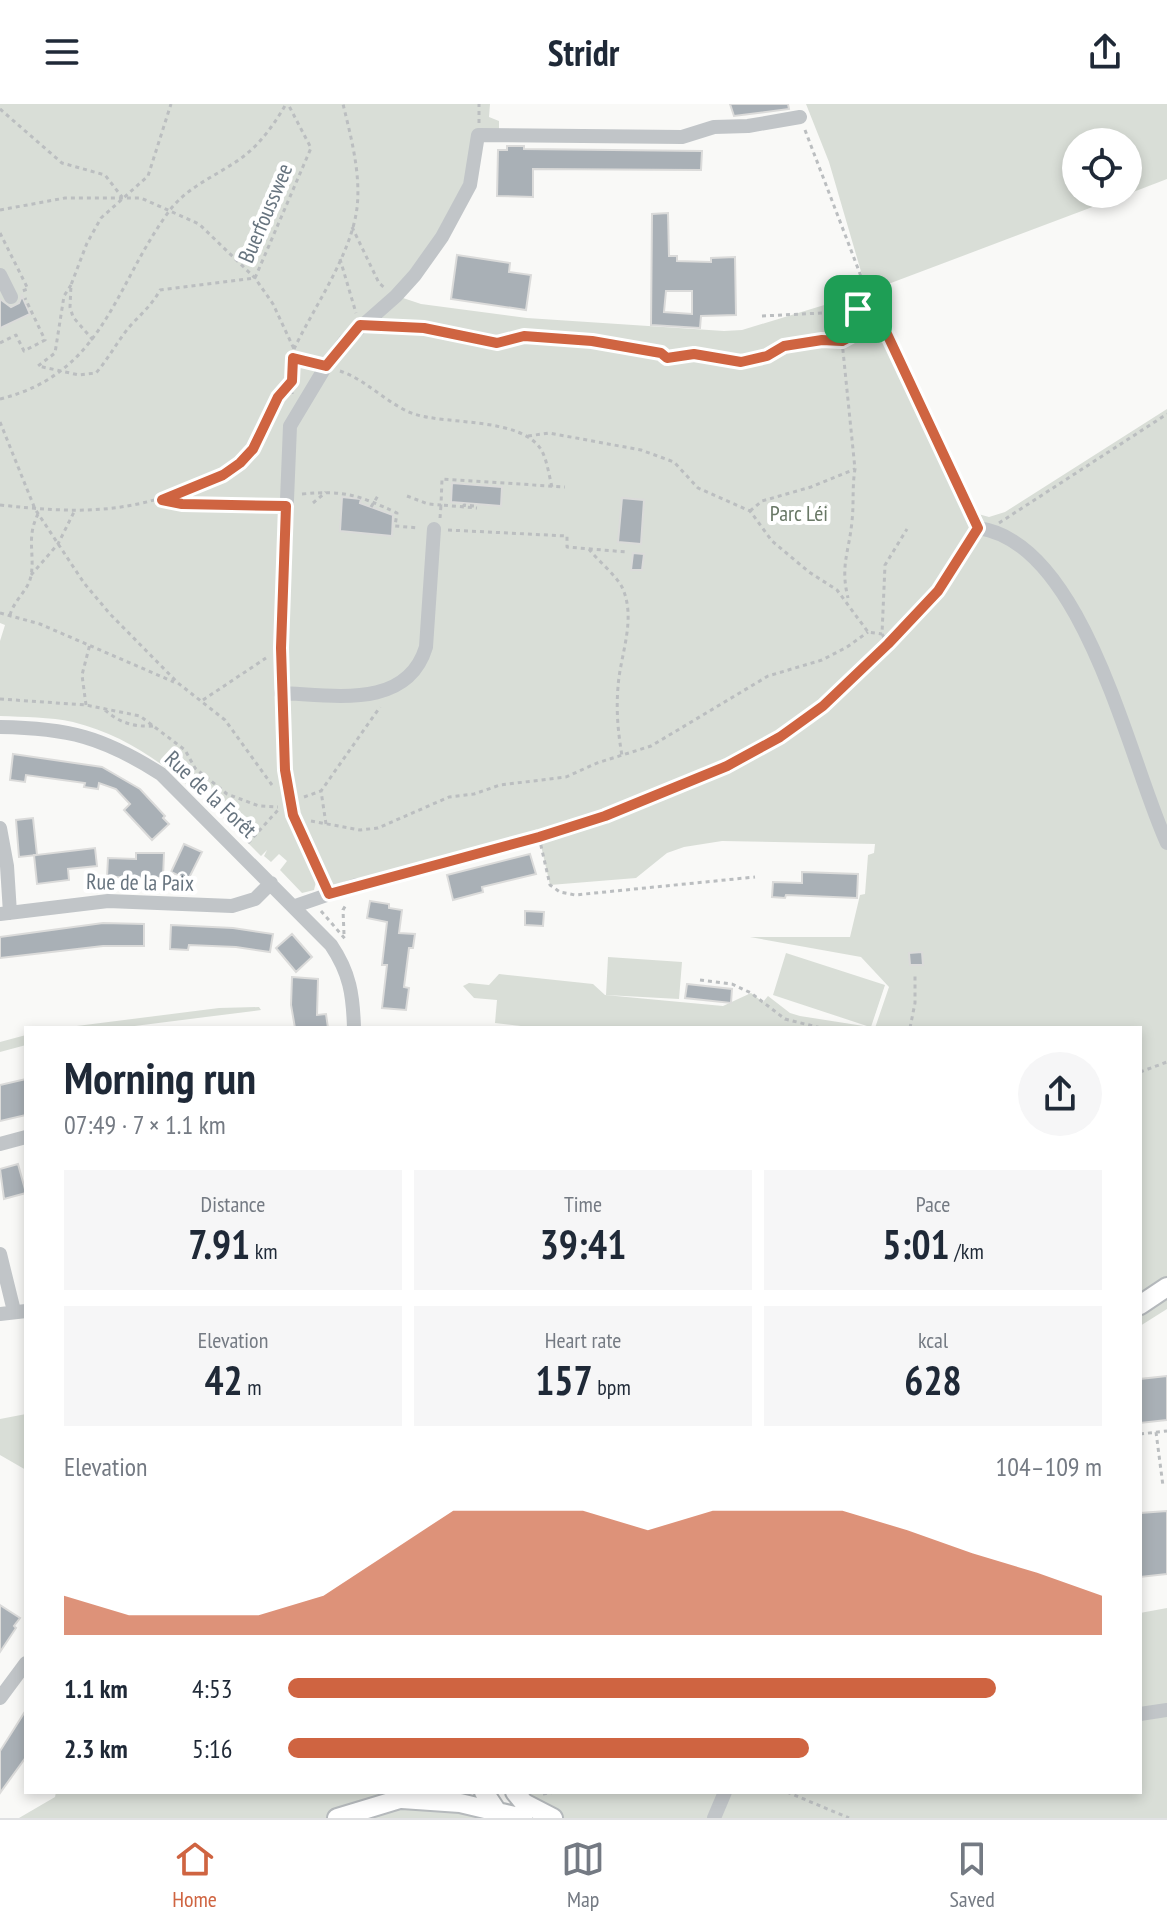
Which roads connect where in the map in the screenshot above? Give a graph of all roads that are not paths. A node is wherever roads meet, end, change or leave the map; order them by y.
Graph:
1 (800, 117) road end
2 (0, 275) edge
3 (11, 297) dead end
4 (983, 528) road end
5 (434, 529) road end
6 (281, 693) junction
7 (0, 727) edge
8 (0, 828) edge
9 (1167, 843) edge
10 (271, 883) junction
11 (353, 891) road end
12 (329, 894) junction
13 (295, 906) junction
14 (5, 914) edge
15 (354, 1026) edge
16 (24, 1138) edge
17 (0, 1144) edge
18 (0, 1254) edge
19 (1167, 1287) edge
20 (1142, 1304) edge
21 (13, 1312) edge
22 (24, 1666) edge
23 (0, 1698) edge
24 (1167, 1710) edge
25 (1142, 1714) edge
26 (485, 1794) edge
27 (517, 1794) edge
28 (724, 1794) edge
29 (411, 1796) edge
30 (498, 1813) junction
31 (337, 1818) edge
32 (523, 1818) edge
33 (553, 1818) edge
34 (714, 1818) edge

1 - 6 street, Rue de la Forêt
2 - 3 street
4 - 9 street
5 - 6 street
6 - 12 street, Rue de la Forêt
7 - 10 street, Rue de la Forêt
8 - 14 street
10 - 13 street, Rue de la Forêt
10 - 14 street, Rue de la Paix
11 - 12 street
12 - 13 street
13 - 15 street, Rue de la Forêt
16 - 17 street
18 - 21 street
19 - 20 main road
22 - 23 street
24 - 25 street
26 - 30 main road
27 - 33 main road
28 - 34 street
29 - 30 main road
29 - 31 main road
30 - 32 main road

